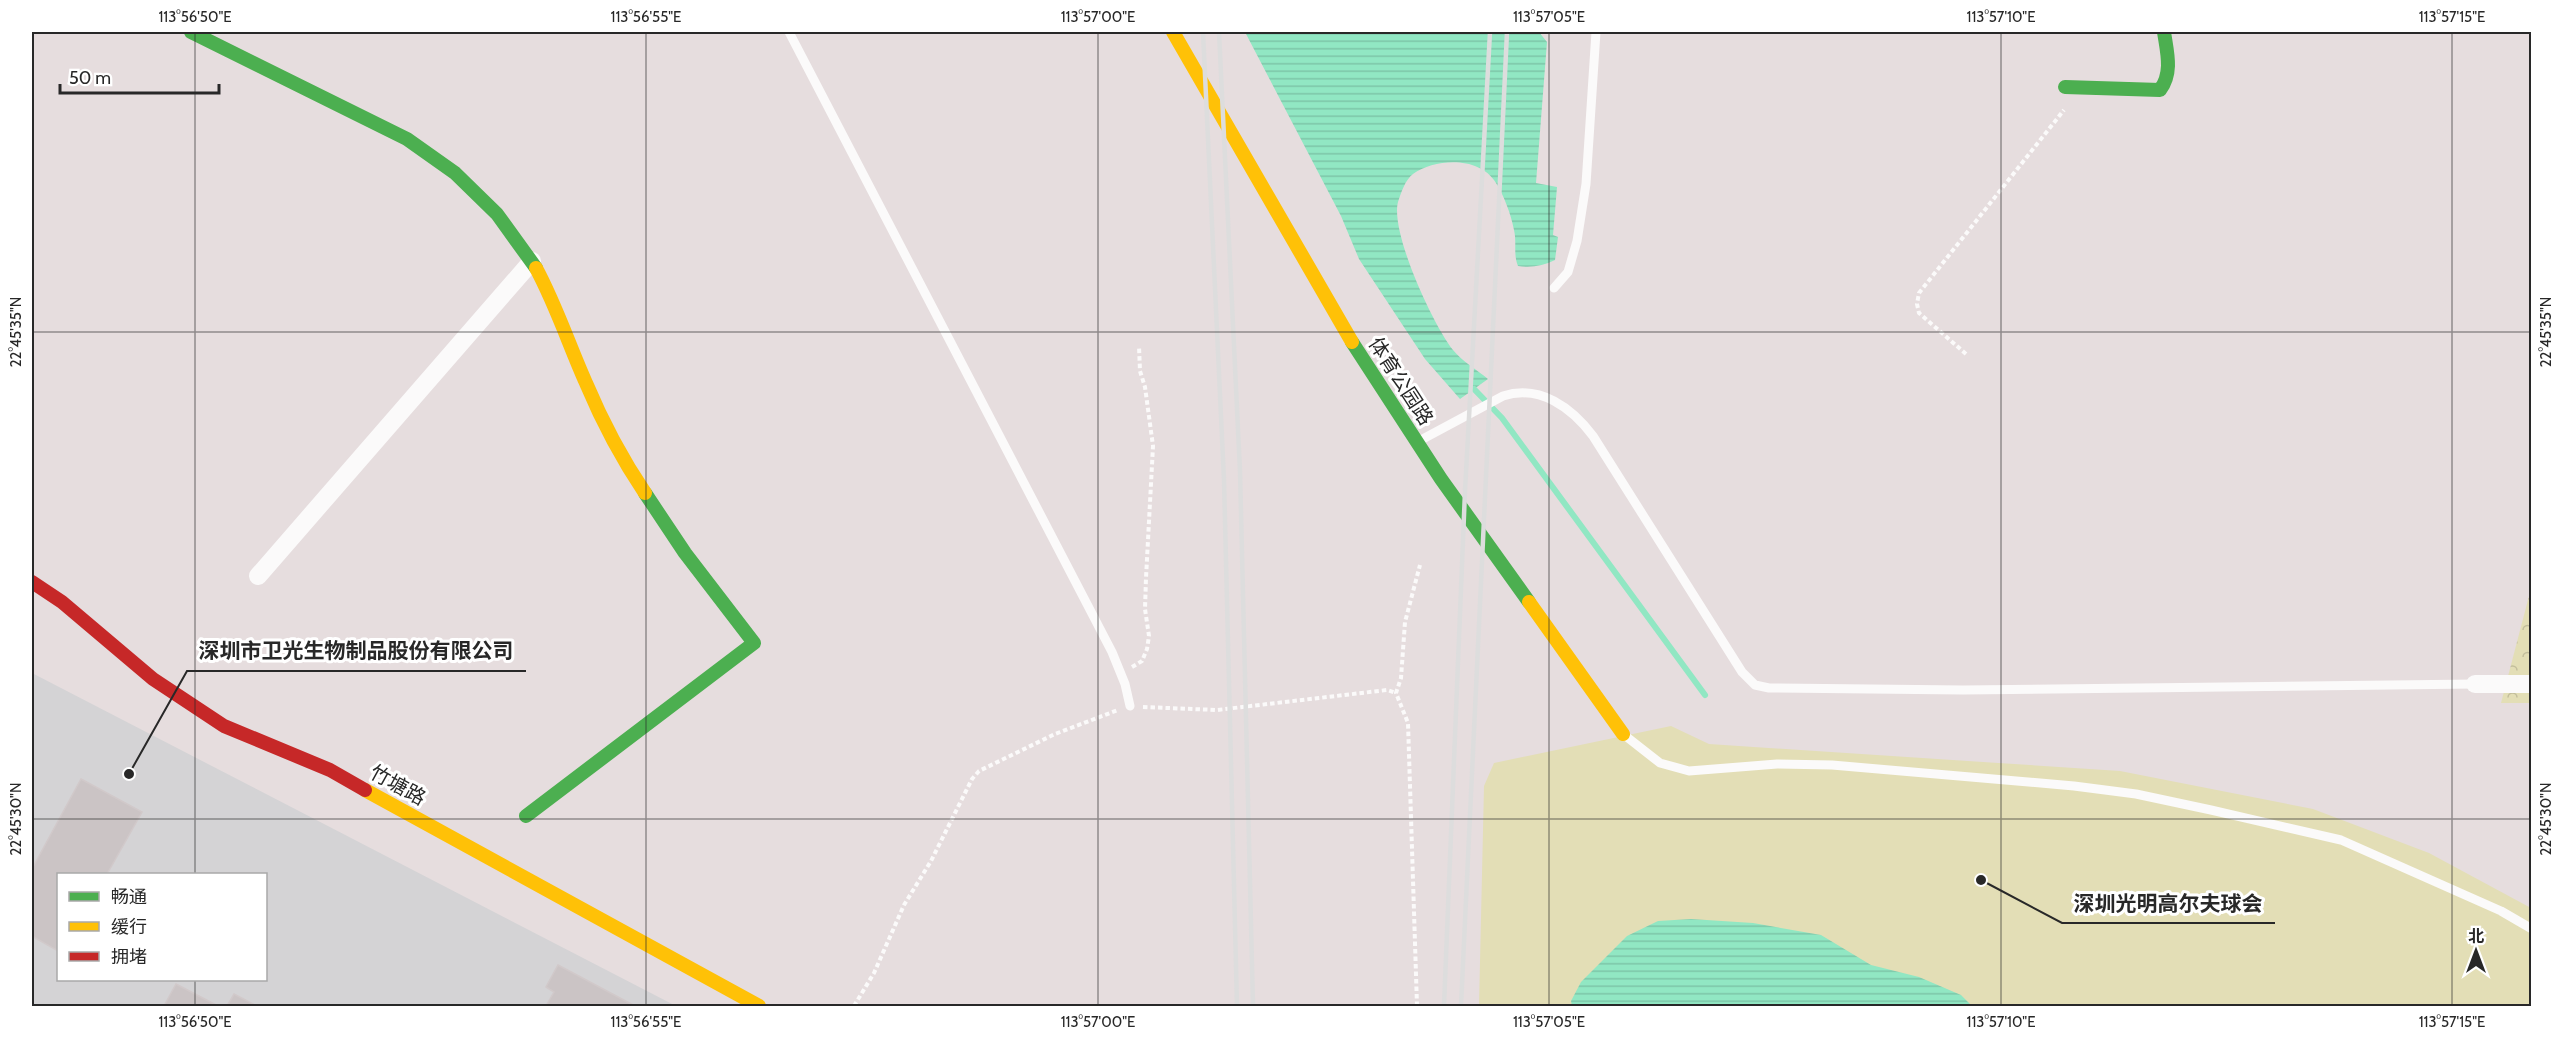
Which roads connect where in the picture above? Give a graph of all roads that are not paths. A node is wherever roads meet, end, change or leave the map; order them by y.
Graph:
1 (191, 32) edge
2 (789, 32) edge
3 (1173, 32) edge
4 (1596, 32) edge
5 (2164, 32) edge
6 (2065, 87) dead end
7 (532, 261) junction
8 (1554, 288) dead end
9 (1417, 442) junction
10 (258, 576) dead end
11 (32, 582) edge
12 (2475, 684) joint
13 (2532, 684) edge
14 (1130, 706) road end
15 (1623, 734) joint
16 (526, 816) dead end
17 (2532, 929) edge
18 (759, 1006) edge

1 - 7 street
2 - 14 lane
3 - 9 street, 体育公园路
4 - 8 lane
5 - 6 street
7 - 10 street
7 - 16 street
9 - 12 lane
9 - 15 street, 体育公园路
11 - 18 street, 竹塘路
12 - 13 street
15 - 17 lane

